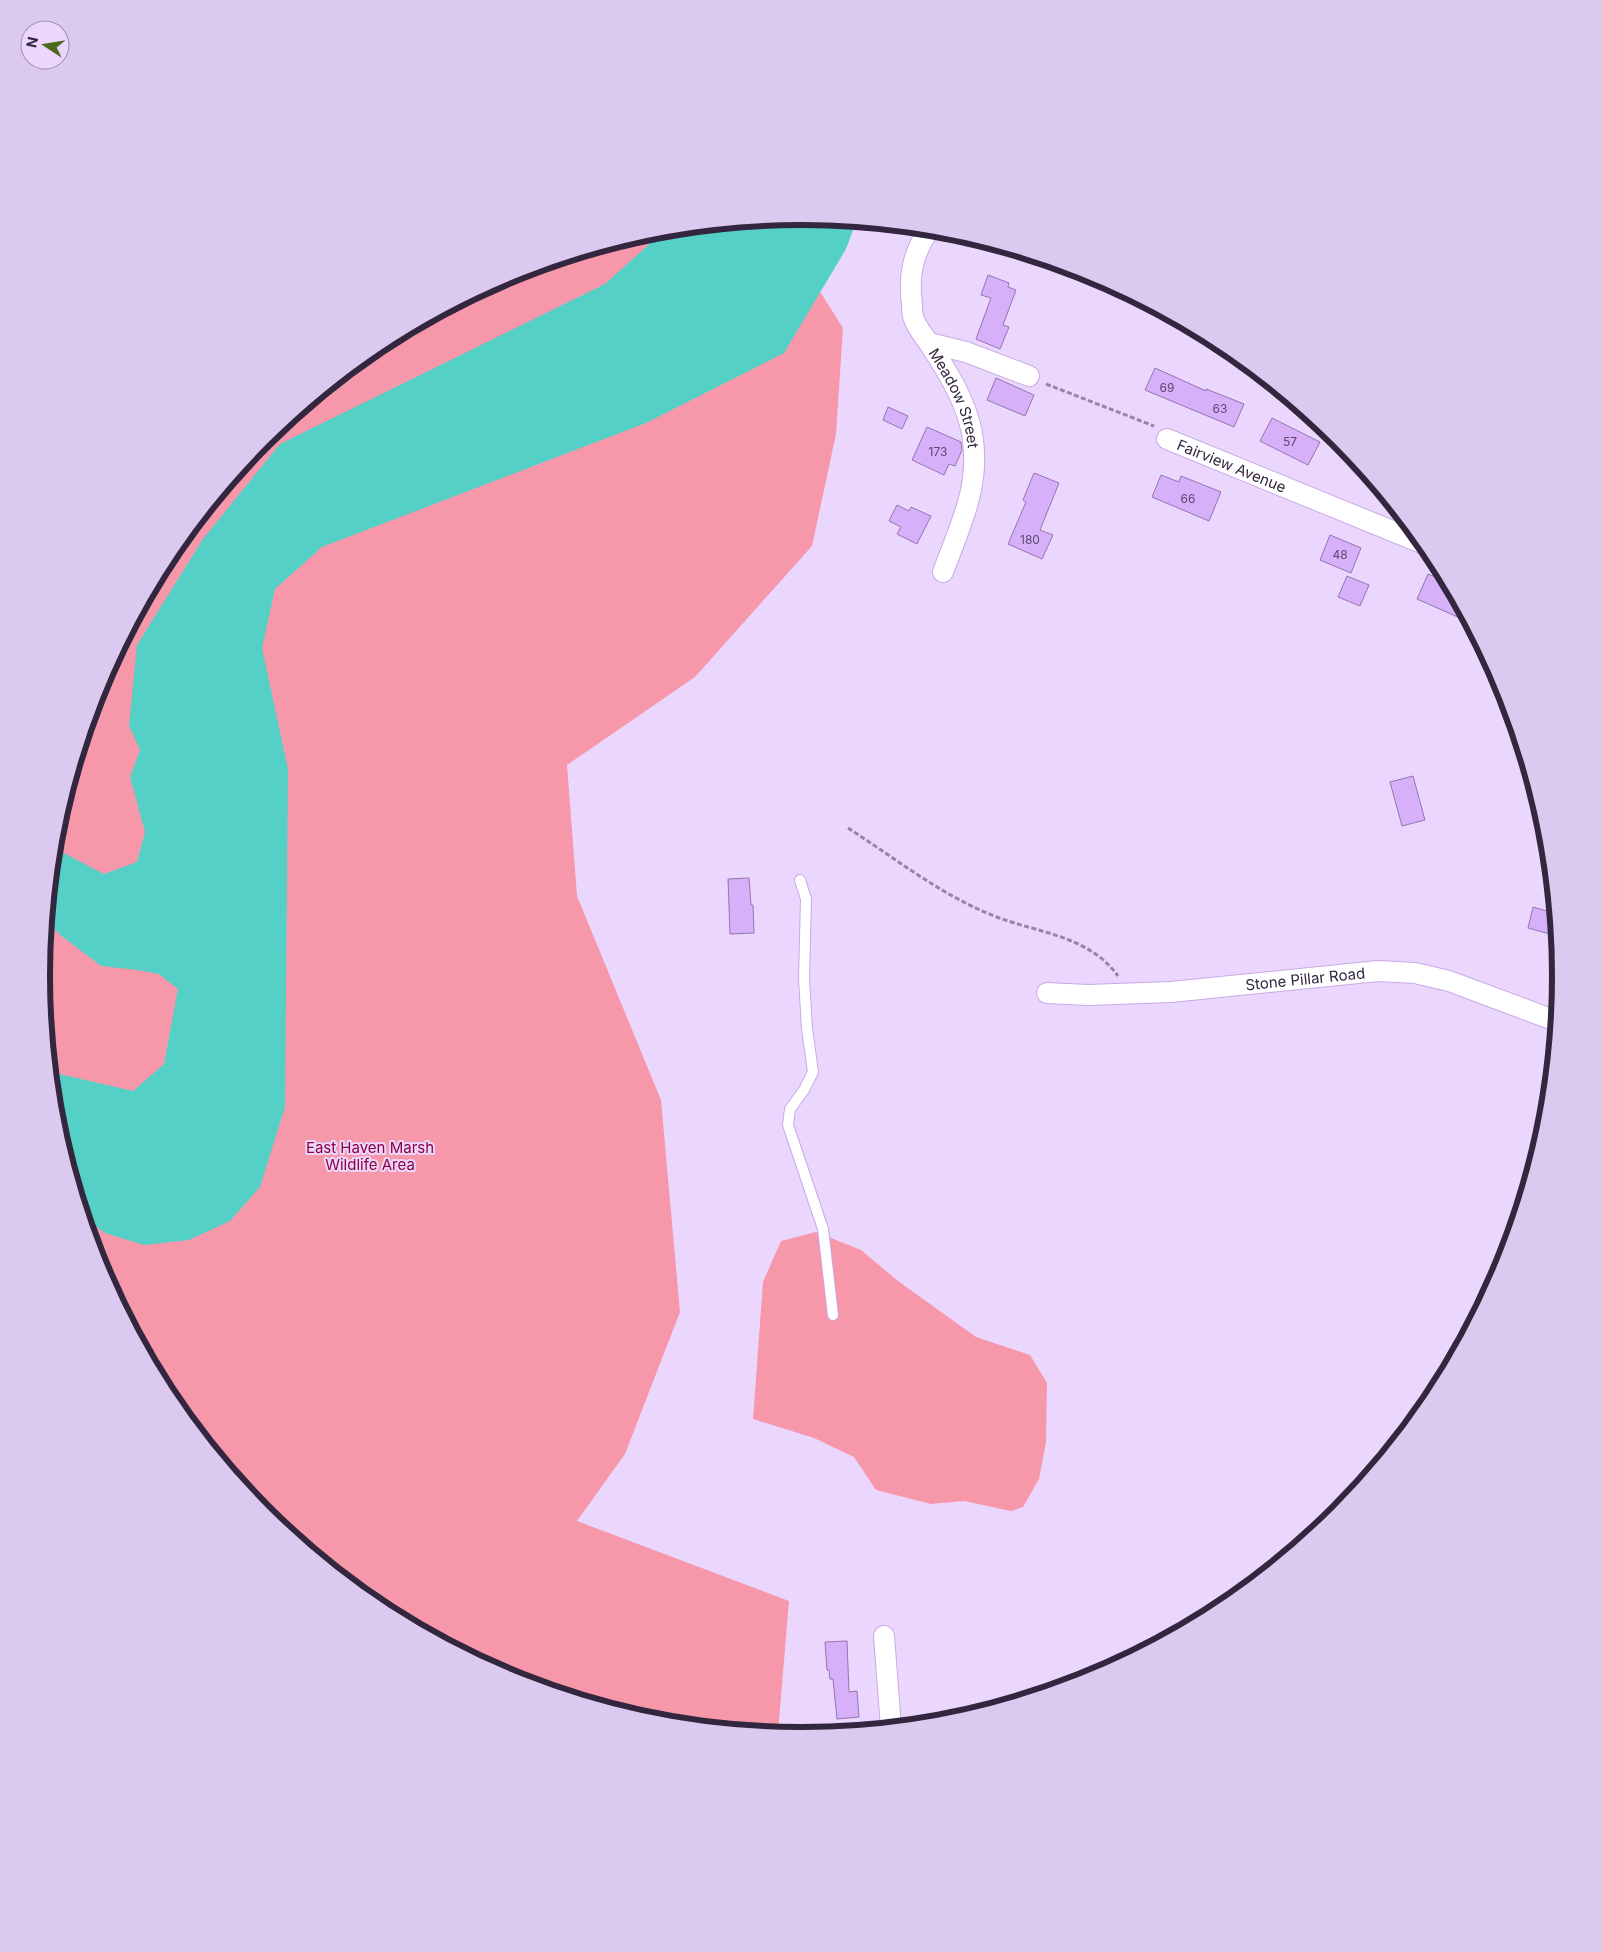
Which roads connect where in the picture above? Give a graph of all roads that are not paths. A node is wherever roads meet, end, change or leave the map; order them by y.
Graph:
1 (925, 235) edge
2 (930, 343) junction
3 (1029, 376) road end
4 (1167, 439) road end
5 (1411, 539) edge
6 (943, 572) dead end
7 (800, 880) dead end
8 (1047, 993) dead end
9 (1550, 1019) edge
10 (833, 1315) dead end
11 (884, 1636) dead end
12 (892, 1722) edge

1 - 2 street, Meadow Street
2 - 3 street
2 - 6 street, Meadow Street
4 - 5 street, Fairview Avenue
7 - 10 lane
8 - 9 street, Stone Pillar Road
11 - 12 street

